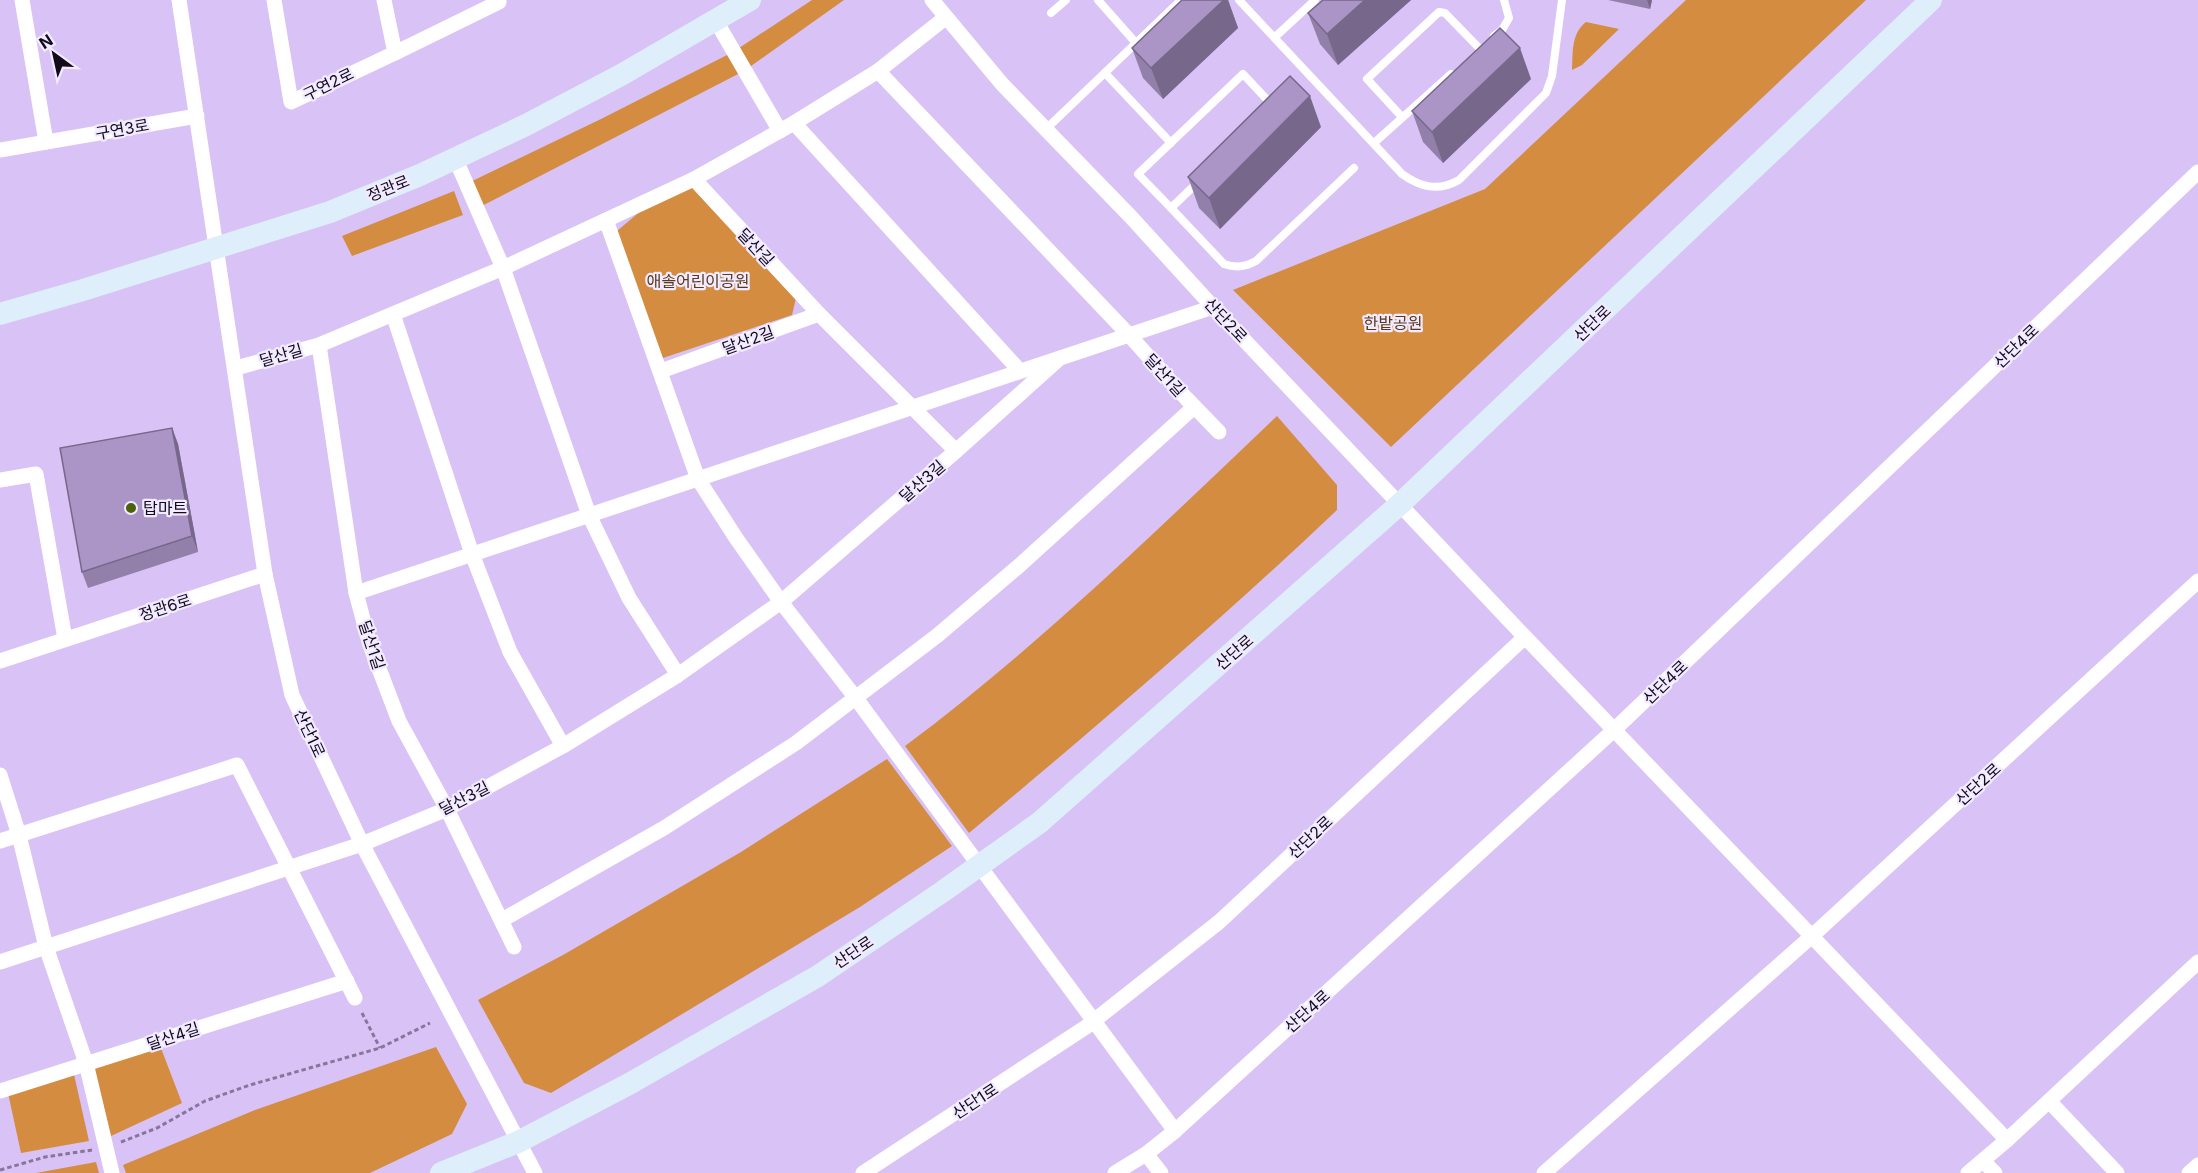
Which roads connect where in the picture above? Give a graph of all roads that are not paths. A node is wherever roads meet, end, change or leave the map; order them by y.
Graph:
1 (22, 0) edge
2 (179, 0) edge
3 (274, 0) edge
4 (384, 0) edge
5 (750, 0) edge
6 (932, 0) edge
7 (1066, 0) edge
8 (1098, 0) edge
9 (1181, 0) edge
10 (1239, 0) edge
11 (1315, 0) edge
12 (1504, 0) edge
13 (1562, 0) edge
14 (1931, 0) edge
15 (500, 1) edge
16 (1051, 13) dead end
17 (945, 18) junction
18 (716, 21) junction
19 (1275, 37) junction
20 (1136, 43) junction
21 (1480, 49) junction
22 (395, 53) junction
23 (1471, 57) edge
24 (878, 71) junction
25 (1454, 72) edge
26 (1105, 73) junction
27 (197, 116) junction
28 (1402, 117) junction
29 (794, 123) junction
30 (1046, 129) junction
31 (780, 131) junction
32 (46, 142) junction
33 (1171, 143) junction
34 (1374, 143) junction
35 (0, 150) edge
36 (456, 160) junction
37 (1354, 168) dead end
38 (2198, 172) edge
39 (694, 179) junction
40 (1170, 208) junction
41 (606, 220) junction
42 (218, 248) junction
43 (503, 268) junction
44 (1213, 307) junction
45 (0, 314) edge
46 (393, 314) junction
47 (819, 314) junction
48 (1129, 335) junction
49 (319, 345) junction
50 (1060, 358) junction
51 (236, 368) junction
52 (660, 371) junction
53 (1020, 371) junction
54 (1181, 393) junction
55 (913, 407) junction
56 (1218, 432) dead end
57 (956, 451) junction
58 (698, 478) junction
59 (0, 480) edge
60 (1400, 504) junction
61 (589, 515) junction
62 (472, 554) junction
63 (266, 574) junction
64 (2198, 581) edge
65 (356, 593) junction
66 (782, 602) junction
67 (1526, 637) junction
68 (65, 639) junction
69 (0, 661) edge
70 (678, 675) junction
71 (855, 697) junction
72 (1615, 729) junction
73 (563, 746) junction
74 (0, 775) edge
75 (447, 809) junction
76 (19, 836) junction
77 (0, 842) edge
78 (362, 844) junction
79 (980, 866) junction
80 (289, 867) junction
81 (502, 920) junction
82 (1812, 936) junction
83 (46, 947) junction
84 (514, 947) dead end
85 (0, 962) edge
86 (2198, 962) edge
87 (347, 981) junction
88 (355, 998) road end
89 (1086, 1028) joint
90 (86, 1064) junction
91 (0, 1091) edge
92 (2049, 1101) junction
93 (1175, 1131) junction
94 (2007, 1140) junction
95 (518, 1142) junction
96 (1146, 1154) junction
97 (1983, 1161) junction
98 (2198, 1164) edge
99 (112, 1173) edge
100 (441, 1173) edge
101 (535, 1173) edge
102 (863, 1173) edge
103 (1115, 1173) edge
104 (1161, 1173) edge
105 (1544, 1173) edge
106 (1968, 1173) edge
107 (1995, 1173) edge
108 (2117, 1173) edge
109 (2189, 1173) edge

1 - 32 street
2 - 27 street
3 - 22 street, 구연2로
4 - 22 street
5 - 18 street, 정관로
6 - 17 street, 산단2로
7 - 16 lane
8 - 20 lane
9 - 20 lane
10 - 19 lane
11 - 19 lane
12 - 21 lane
13 - 34 lane
14 - 60 street, 산단로
15 - 22 street, 구연2로
17 - 24 street, 달산길
17 - 30 street, 산단2로
18 - 31 street
18 - 36 street, 정관로
19 - 34 lane
20 - 26 lane
21 - 23 lane
21 - 28 lane
24 - 29 street, 달산길
24 - 48 street, 달산1길
25 - 28 lane
26 - 30 lane
26 - 33 lane
27 - 32 street, 구연3로
27 - 42 street
28 - 34 lane
29 - 31 street, 달산길
29 - 53 street
30 - 44 street, 산단2로
31 - 39 street, 달산길
32 - 35 street, 구연3로
33 - 40 lane
33 - 40 lane
36 - 42 street, 정관로
36 - 43 street
37 - 40 lane
38 - 72 street, 산단4로
39 - 41 street, 달산길
39 - 47 street, 달산길
41 - 43 street, 달산길
41 - 52 street
42 - 45 street, 정관로
42 - 51 street, 산단1로
43 - 46 street, 달산길
43 - 61 street
44 - 48 street
44 - 60 street, 산단2로
46 - 49 street, 달산길
46 - 62 street
47 - 52 street, 달산2길
47 - 55 street
48 - 50 street
48 - 54 street, 달산1길
49 - 51 street, 달산길
49 - 65 street, 달산1길
50 - 53 street
50 - 57 street, 달산3길
51 - 63 street, 산단1로
52 - 58 street
53 - 55 street
54 - 56 street
54 - 71 street, 달산1길
55 - 57 street
55 - 58 street
57 - 66 street, 달산3길
58 - 61 street
58 - 66 street
59 - 68 street
60 - 67 street, 산단2로
60 - 79 street, 산단로
61 - 62 street
61 - 70 street
62 - 65 street
62 - 73 street
63 - 68 street, 정관6로
63 - 78 street, 산단1로
64 - 82 street, 산단2로
65 - 75 street, 달산1길
66 - 70 street, 달산3길
66 - 71 street
67 - 72 street, 산단2로
67 - 89 street, 산단2로
68 - 69 street, 정관6로
70 - 73 street, 달산3길
71 - 79 street
71 - 81 street, 달산1길
72 - 82 street, 산단2로
72 - 93 street, 산단4로
73 - 75 street, 달산3길
74 - 76 street
75 - 78 street, 달산3길
75 - 81 street, 달산1길
76 - 77 street
76 - 80 street
76 - 83 street
78 - 80 street, 달산3길
78 - 95 street, 산단1로
79 - 93 street
79 - 95 street, 산단로
80 - 83 street
80 - 87 street
81 - 84 street, 달산1길
82 - 94 street, 산단2로
82 - 105 street, 산단2로
83 - 85 street
83 - 90 street
86 - 92 street
87 - 88 street
87 - 90 street, 달산4길
89 - 102 street, 산단1로
90 - 91 street, 달산4길
90 - 99 street
92 - 94 street
92 - 108 street
93 - 96 street, 산단4로
94 - 97 street
95 - 100 street, 산단로
95 - 101 street, 산단1로
96 - 103 street, 산단4로
96 - 104 street
97 - 106 street
97 - 107 street
98 - 109 street

